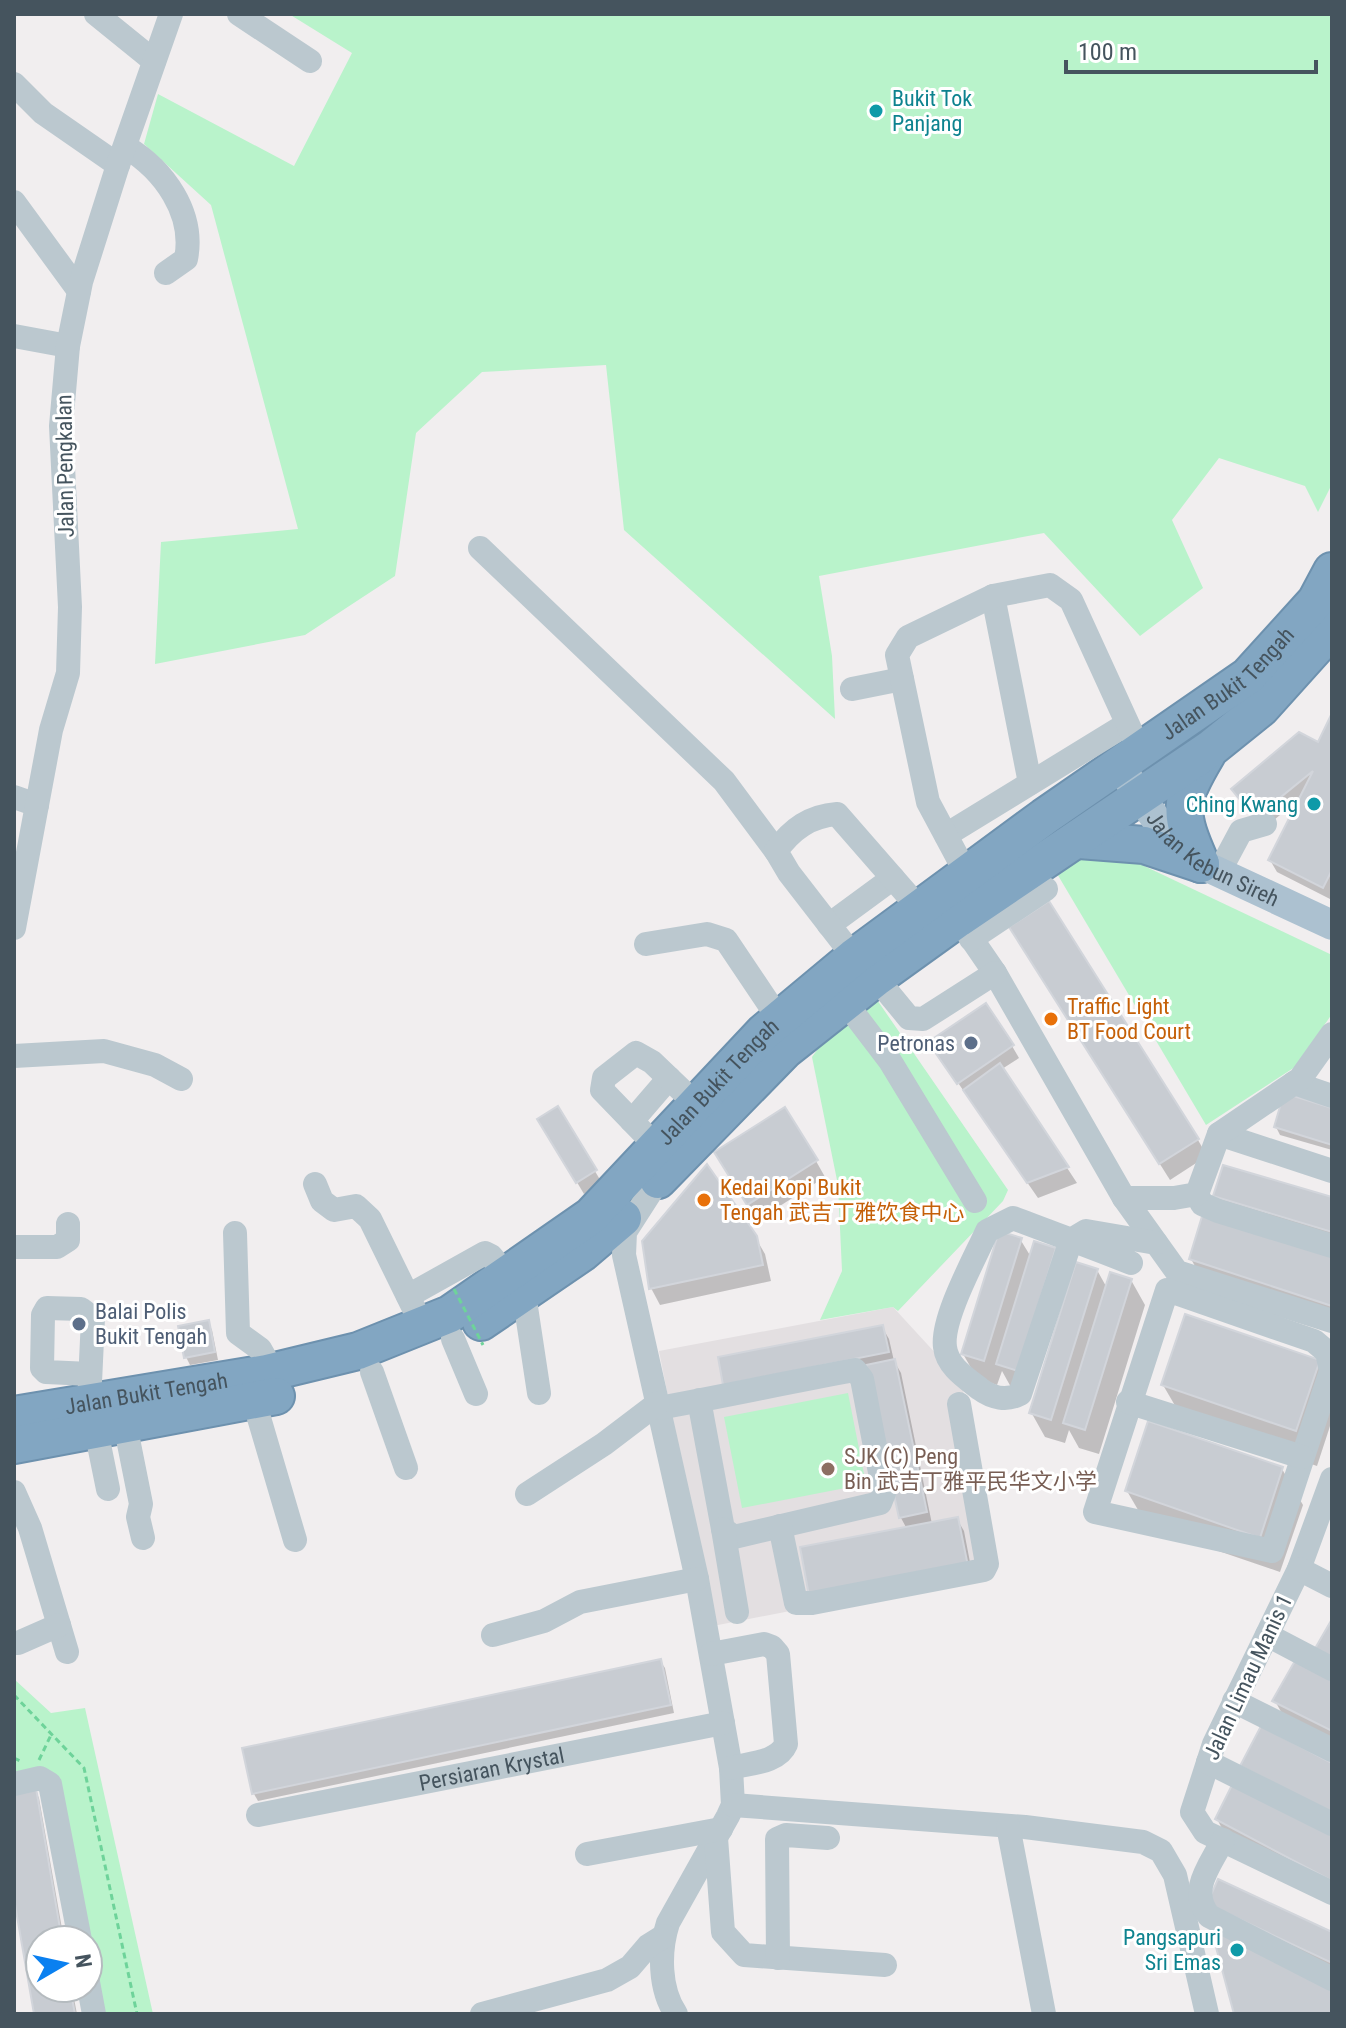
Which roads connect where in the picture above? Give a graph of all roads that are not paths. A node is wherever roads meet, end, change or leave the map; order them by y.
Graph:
1 (96, 14) edge
2 (171, 14) edge
3 (239, 14) edge
4 (154, 61) junction
5 (310, 61) dead end
6 (14, 84) edge
7 (122, 156) junction
8 (14, 202) edge
9 (166, 273) dead end
10 (79, 291) junction
11 (14, 336) edge
12 (68, 346) junction
13 (480, 548) dead end
14 (1332, 571) edge
15 (993, 596) junction
16 (1332, 629) edge
17 (902, 679) junction
18 (852, 689) dead end
19 (1129, 747) junction
20 (1210, 749) junction
21 (1030, 783) junction
22 (1139, 797) junction
23 (26, 801) edge
24 (1265, 824) dead end
25 (946, 835) junction
26 (1079, 840) junction
27 (776, 851) junction
28 (1210, 868) junction
29 (966, 873) junction
30 (893, 878) junction
31 (1046, 889) dead end
32 (919, 908) junction
33 (1330, 918) edge
34 (829, 925) junction
35 (14, 928) edge
36 (965, 929) junction
37 (646, 944) dead end
38 (865, 968) junction
39 (995, 973) junction
40 (845, 1002) junction
41 (779, 1019) junction
42 (1332, 1034) edge
43 (14, 1056) edge
44 (669, 1078) junction
45 (181, 1079) dead end
46 (1294, 1083) junction
47 (1332, 1096) edge
48 (696, 1104) junction
49 (632, 1121) junction
50 (1219, 1134) junction
51 (658, 1163) junction
52 (1332, 1171) edge
53 (315, 1184) dead end
54 (1197, 1194) junction
55 (1124, 1198) junction
56 (975, 1201) dead end
57 (68, 1224) dead end
58 (235, 1233) dead end
59 (1071, 1240) junction
60 (1156, 1243) junction
61 (1332, 1246) edge
62 (14, 1247) edge
63 (582, 1253) junction
64 (1131, 1263) dead end
65 (515, 1285) junction
66 (631, 1293) junction
67 (1332, 1321) edge
68 (441, 1326) junction
69 (372, 1372) junction
70 (264, 1386) junction
71 (539, 1393) dead end
72 (476, 1394) dead end
73 (699, 1400) junction
74 (1128, 1402) junction
75 (959, 1404) dead end
76 (658, 1405) junction
77 (100, 1408) junction
78 (14, 1415) edge
79 (14, 1445) edge
80 (1302, 1457) junction
81 (406, 1468) dead end
82 (1332, 1479) edge
83 (108, 1489) dead end
84 (14, 1492) edge
85 (527, 1494) dead end
86 (780, 1526) junction
87 (723, 1529) junction
88 (143, 1538) dead end
89 (295, 1540) dead end
90 (1272, 1551) junction
91 (1301, 1563) junction
92 (697, 1579) junction
93 (1332, 1586) edge
94 (737, 1612) dead end
95 (59, 1625) junction
96 (493, 1635) dead end
97 (1267, 1635) junction
98 (18, 1643) dead end
99 (67, 1652) dead end
100 (711, 1654) junction
101 (1332, 1669) edge
102 (1234, 1701) junction
103 (723, 1723) junction
104 (1332, 1750) edge
105 (1208, 1762) junction
106 (731, 1768) junction
107 (14, 1784) edge
108 (733, 1805) junction
109 (258, 1815) dead end
110 (1332, 1824) edge
111 (1008, 1826) junction
112 (718, 1834) junction
113 (828, 1838) dead end
114 (1223, 1840) junction
115 (587, 1854) dead end
116 (1332, 1893) edge
117 (77, 1924) edge
118 (664, 1936) junction
119 (778, 1958) junction
120 (885, 1965) dead end
121 (1332, 1979) edge
122 (482, 2014) edge
123 (676, 2014) edge
124 (1044, 2014) edge
125 (1207, 2014) edge

1 - 4 street
2 - 4 street, Jalan Pengkalan
3 - 5 street
4 - 7 street, Jalan Pengkalan
6 - 7 street
7 - 9 street
7 - 10 street, Jalan Pengkalan
8 - 10 street
10 - 12 street, Jalan Pengkalan
11 - 12 street
12 - 23 street, Jalan Pengkalan
13 - 27 street
14 - 19 highway, Jalan Bukit Tengah
15 - 17 street
15 - 19 street
15 - 21 street
16 - 20 highway, Jalan Bukit Tengah
17 - 18 street
17 - 25 street
19 - 21 street
19 - 22 main road, Jalan Kebun Sireh
19 - 29 highway, Jalan Bukit Tengah
20 - 22 highway, Jalan Bukit Tengah
20 - 28 highway
21 - 25 street
22 - 26 highway, Jalan Bukit Tengah
22 - 28 main road, Jalan Kebun Sireh
23 - 35 street, Jalan Pengkalan
24 - 28 street
25 - 29 street
26 - 28 highway
26 - 36 highway, Jalan Bukit Tengah
27 - 30 street
27 - 34 street
28 - 33 main road, Jalan Kebun Sireh
29 - 32 highway, Jalan Bukit Tengah
30 - 32 street
30 - 34 street
31 - 36 street
32 - 38 highway, Jalan Bukit Tengah
34 - 38 street
36 - 38 highway, Jalan Bukit Tengah
36 - 39 street
37 - 41 street
38 - 39 street
38 - 40 highway, Jalan Bukit Tengah
38 - 41 highway, Jalan Bukit Tengah
39 - 55 street
40 - 51 highway, Jalan Bukit Tengah
40 - 56 street
41 - 48 highway, Jalan Bukit Tengah
42 - 46 street
43 - 45 street
44 - 48 street
44 - 49 street
44 - 49 street
46 - 47 street
46 - 50 street
48 - 51 highway, Jalan Bukit Tengah
49 - 51 street
50 - 52 street
50 - 54 street
51 - 63 highway, Jalan Bukit Tengah
51 - 65 highway, Jalan Bukit Tengah
51 - 66 street
53 - 68 street
54 - 55 street
54 - 61 street
55 - 60 street
57 - 62 street
58 - 70 street
59 - 59 street
59 - 60 street
59 - 64 street
60 - 67 street
63 - 65 highway, Jalan Bukit Tengah
63 - 66 street
65 - 68 highway, Jalan Bukit Tengah
65 - 71 street
66 - 76 street
68 - 69 highway, Jalan Bukit Tengah
68 - 70 highway, Jalan Bukit Tengah
68 - 72 street
69 - 70 highway, Jalan Bukit Tengah
69 - 81 street
70 - 77 highway, Jalan Bukit Tengah
70 - 89 street
73 - 76 street
73 - 86 street
73 - 87 street
74 - 80 street
74 - 80 street
74 - 90 street
75 - 86 street
76 - 85 street
76 - 92 street
77 - 78 highway, Jalan Bukit Tengah
77 - 79 highway, Jalan Bukit Tengah
77 - 83 street
77 - 88 street
80 - 90 street
82 - 91 street, Jalan Limau Manis 1
84 - 95 street
86 - 87 street
87 - 94 street
90 - 91 street
91 - 93 street
91 - 97 street, Jalan Limau Manis 1
92 - 96 street
92 - 100 street
95 - 98 street
95 - 99 street
97 - 101 street
97 - 102 street, Jalan Limau Manis 1
100 - 103 street
100 - 106 street
102 - 104 street
102 - 105 street, Jalan Limau Manis 1
103 - 106 street
103 - 109 street, Persiaran Krystal
105 - 110 street
105 - 114 street, Jalan Limau Manis 1
106 - 108 street
107 - 117 street
108 - 111 street
108 - 112 street
111 - 124 street
111 - 125 street
112 - 115 street
112 - 118 street
112 - 119 street
113 - 119 street
114 - 116 street, Jalan Limau Manis 1
114 - 121 street
118 - 122 street
118 - 123 street
119 - 120 street

